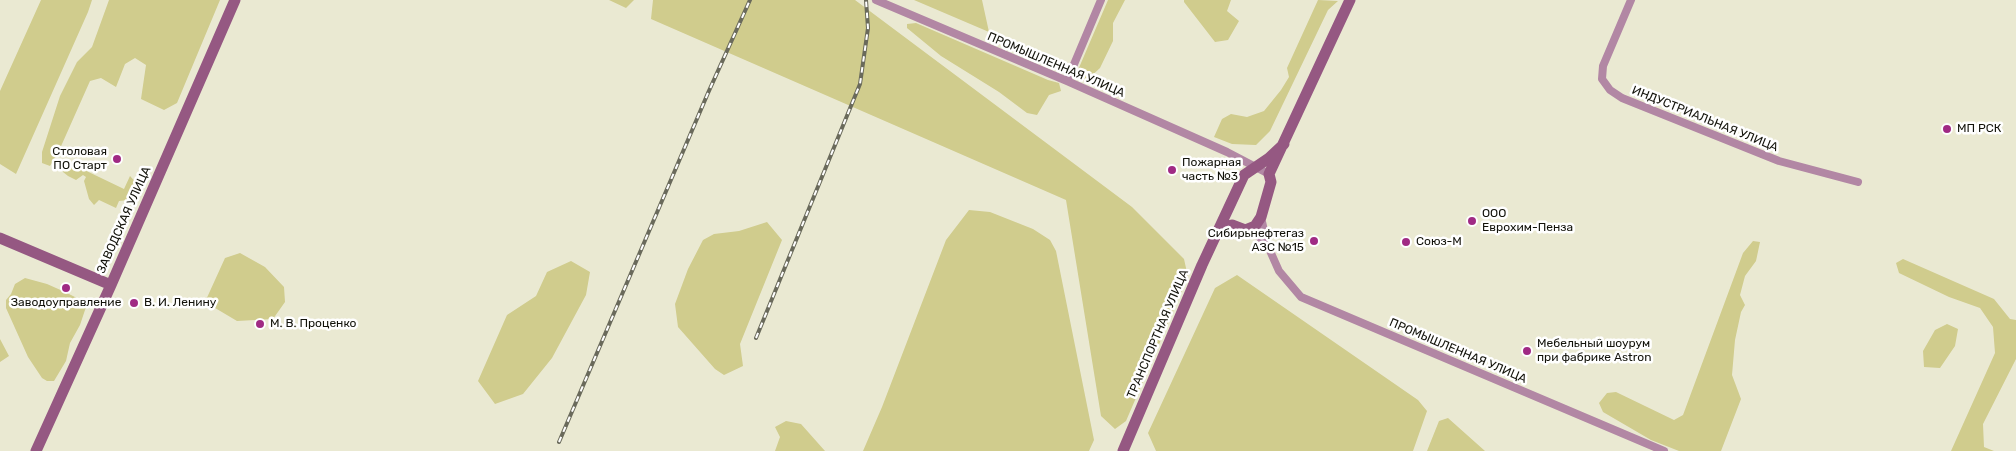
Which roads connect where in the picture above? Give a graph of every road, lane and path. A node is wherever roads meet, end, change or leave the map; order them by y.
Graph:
1 (235, 0) edge
2 (876, 0) edge
3 (1101, 0) edge
4 (1350, 0) edge
5 (1631, 0) edge
6 (1067, 81) junction
7 (1284, 144) junction
8 (1226, 152) junction
9 (1255, 167) junction
10 (1269, 174) junction
11 (1244, 175) junction
12 (1858, 182) dead end
13 (1227, 212) junction
14 (1262, 217) junction
15 (1232, 225) junction
16 (1219, 229) junction
17 (1245, 230) junction
18 (0, 238) edge
19 (1268, 244) junction
20 (111, 285) junction
21 (36, 451) edge
22 (1123, 451) edge
23 (1664, 451) edge

1 - 20 street, ЗАВОДСКАЯ УЛИЦА
2 - 6 street, ПРОМЫШЛЕННАЯ УЛИЦА
3 - 6 street
4 - 7 street
5 - 12 street, ИНДУСТРИАЛЬНАЯ УЛИЦА
6 - 8 street, ПРОМЫШЛЕННАЯ УЛИЦА
7 - 9 street
7 - 10 street
8 - 9 street, ПРОМЫШЛЕННАЯ УЛИЦА
8 - 11 street
9 - 10 street, ПРОМЫШЛЕННАЯ УЛИЦА
9 - 11 street
10 - 14 street
11 - 13 street, ТРАНСПОРТНАЯ УЛИЦА
13 - 15 street
13 - 16 street, ТРАНСПОРТНАЯ УЛИЦА
14 - 17 street
14 - 19 street, ПРОМЫШЛЕННАЯ УЛИЦА
15 - 16 street
15 - 17 street
16 - 22 street, ТРАНСПОРТНАЯ УЛИЦА
17 - 19 street
18 - 20 street
19 - 23 street, ПРОМЫШЛЕННАЯ УЛИЦА
20 - 21 street, ЗАВОДСКАЯ УЛИЦА

